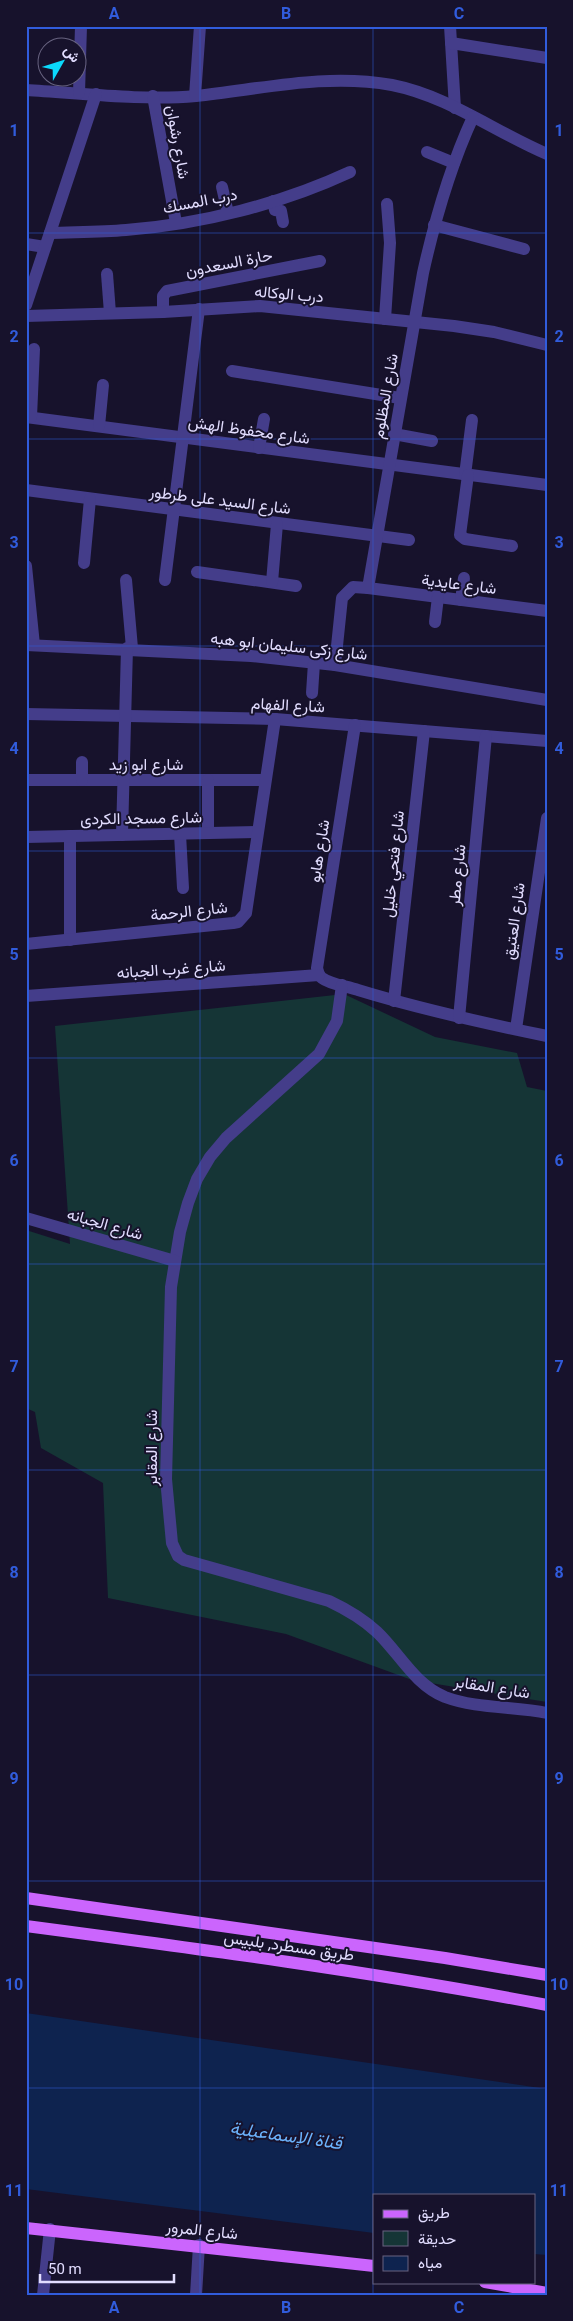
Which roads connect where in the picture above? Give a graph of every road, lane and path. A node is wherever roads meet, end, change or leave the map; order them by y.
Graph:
1 (81, 26) edge
2 (200, 26) edge
3 (450, 26) edge
4 (451, 43) junction
5 (547, 58) edge
6 (26, 90) edge
7 (80, 93) junction
8 (96, 94) junction
9 (153, 96) junction
10 (195, 96) junction
11 (455, 108) junction
12 (473, 117) junction
13 (427, 152) dead end
14 (547, 154) edge
15 (454, 163) junction
16 (350, 172) dead end
17 (222, 187) dead end
18 (273, 201) junction
19 (387, 204) dead end
20 (228, 213) junction
21 (283, 222) dead end
22 (176, 223) junction
23 (434, 225) junction
24 (50, 232) junction
25 (26, 244) edge
26 (45, 246) junction
27 (524, 249) dead end
28 (320, 262) dead end
29 (107, 274) dead end
30 (26, 305) edge
31 (198, 309) junction
32 (163, 312) junction
33 (110, 313) junction
34 (26, 316) edge
35 (385, 319) junction
36 (414, 322) junction
37 (547, 345) edge
38 (34, 349) dead end
39 (232, 371) dead end
40 (104, 385) dead end
41 (400, 398) junction
42 (29, 417) edge
43 (264, 419) dead end
44 (472, 420) dead end
45 (99, 426) junction
46 (394, 434) junction
47 (183, 438) junction
48 (432, 441) dead end
49 (259, 448) junction
50 (389, 466) junction
51 (466, 475) junction
52 (547, 486) edge
53 (26, 490) edge
54 (90, 499) junction
55 (175, 510) junction
56 (277, 524) junction
57 (377, 537) junction
58 (410, 540) dead end
59 (512, 546) dead end
60 (84, 563) dead end
61 (26, 566) edge
62 (197, 572) dead end
63 (464, 578) dead end
64 (126, 580) dead end
65 (165, 580) dead end
66 (272, 582) junction
67 (296, 586) dead end
68 (368, 588) junction
69 (438, 597) junction
70 (461, 600) junction
71 (547, 611) edge
72 (435, 622) dead end
73 (30, 645) edge
74 (130, 648) junction
75 (314, 663) junction
76 (335, 665) junction
77 (312, 693) dead end
78 (547, 700) edge
79 (26, 714) edge
80 (126, 716) junction
81 (276, 719) junction
82 (355, 725) junction
83 (424, 731) junction
84 (486, 736) junction
85 (547, 741) edge
86 (82, 762) dead end
87 (26, 780) edge
88 (82, 780) junction
89 (124, 780) junction
90 (208, 780) junction
91 (265, 780) junction
92 (547, 818) edge
93 (256, 832) junction
94 (208, 833) junction
95 (180, 834) junction
96 (122, 835) junction
97 (70, 836) junction
98 (26, 837) edge
99 (183, 888) dead end
100 (70, 940) junction
101 (26, 944) edge
102 (321, 977) junction
103 (342, 985) junction
104 (26, 996) edge
105 (394, 1001) junction
106 (459, 1018) junction
107 (516, 1029) junction
108 (547, 1036) edge
109 (26, 1218) edge
110 (175, 1261) junction
111 (547, 1713) edge
112 (26, 1898) edge
113 (26, 1926) edge
114 (547, 1975) edge
115 (547, 2005) edge
116 (26, 2228) edge
117 (50, 2229) junction
118 (199, 2245) junction
119 (373, 2266) edge
120 (496, 2284) edge
121 (547, 2293) edge
122 (43, 2295) edge
123 (196, 2295) edge

1 - 7 street
2 - 10 street
3 - 4 street
4 - 5 street
4 - 11 street
6 - 7 street
7 - 8 street
8 - 9 street
8 - 24 street
9 - 10 street
9 - 22 street, شارع رشوان
10 - 11 street
11 - 12 street
12 - 14 street
12 - 15 street, شارع المظلوم
13 - 15 street
15 - 23 street, شارع المظلوم
16 - 18 street, درب المسك
17 - 20 street
18 - 20 street, درب المسك
18 - 21 street
19 - 35 street
20 - 22 street, درب المسك
22 - 24 street, درب المسك
23 - 27 street
23 - 36 street, شارع المظلوم
24 - 26 street
25 - 26 street
26 - 30 street
28 - 32 street, حارة السعدون
29 - 33 street
31 - 32 street, درب الوكاله
31 - 35 street, درب الوكاله
31 - 47 street
32 - 33 street, درب الوكاله
33 - 34 street, درب الوكاله
35 - 36 street, درب الوكاله
36 - 37 street, درب الوكاله
36 - 41 street, شارع المظلوم
38 - 42 street
39 - 41 street
40 - 45 street
41 - 46 street, شارع المظلوم
42 - 45 street, شارع محفوظ الهش
43 - 49 street
44 - 51 street
45 - 47 street, شارع محفوظ الهش
46 - 48 street
46 - 50 street, شارع المظلوم
47 - 49 street, شارع محفوظ الهش
47 - 55 street
49 - 50 street, شارع محفوظ الهش
50 - 51 street, شارع محفوظ الهش
50 - 57 street, شارع المظلوم
51 - 52 street, شارع محفوظ الهش
51 - 59 street
53 - 54 street, شارع السيد على طرطور
54 - 55 street, شارع السيد على طرطور
54 - 60 street
55 - 56 street, شارع السيد على طرطور
55 - 65 street
56 - 57 street, شارع السيد على طرطور
56 - 66 street
57 - 58 street, شارع السيد على طرطور
57 - 68 street, شارع المظلوم
61 - 73 street
62 - 66 street
63 - 70 street
64 - 74 street
66 - 67 street
68 - 69 street, شارع عايدية
68 - 76 street
69 - 70 street, شارع عايدية
69 - 72 street
70 - 71 street, شارع عايدية
73 - 74 street, شارع زكى سليمان ابو هبه
74 - 75 street, شارع زكى سليمان ابو هبه
74 - 80 street
75 - 76 street, شارع زكى سليمان ابو هبه
75 - 77 street
76 - 78 street, شارع زكى سليمان ابو هبه
79 - 80 street, شارع الفهام
80 - 81 street, شارع الفهام
80 - 89 street
81 - 82 street, شارع الفهام
81 - 91 street, شارع الرحمة
82 - 83 street, شارع الفهام
82 - 102 street, شارع هابو
83 - 84 street, شارع الفهام
83 - 105 street, شارع فتحي خليل
84 - 85 street, شارع الفهام
84 - 106 street, شارع مطر
86 - 88 street
87 - 88 street, شارع ابو زيد
88 - 89 street, شارع ابو زيد
89 - 90 street, شارع ابو زيد
89 - 96 street
90 - 91 street, شارع ابو زيد
90 - 94 street
91 - 93 street, شارع الرحمة
92 - 107 street, شارع العتيق
93 - 94 street, شارع مسجد الكردى
93 - 100 street, شارع الرحمة
94 - 95 street, شارع مسجد الكردى
95 - 96 street, شارع مسجد الكردى
95 - 99 street
96 - 97 street, شارع مسجد الكردى
97 - 98 street, شارع مسجد الكردى
97 - 100 street
100 - 101 street, شارع الرحمة
102 - 103 street, شارع غرب الجبانه
102 - 104 street, شارع غرب الجبانه
103 - 105 street, شارع غرب الجبانه
103 - 110 street, شارع المقابر
105 - 106 street, شارع غرب الجبانه
106 - 107 street, شارع غرب الجبانه
107 - 108 street, شارع غرب الجبانه
109 - 110 street, شارع الجبانه
110 - 111 street, شارع المقابر
112 - 114 main road, طريق مسطرد, بلبيس
113 - 115 main road, طريق مسطرد, بلبيس
116 - 117 main road, شارع المرور
117 - 118 main road, شارع المرور
117 - 122 street
118 - 119 main road, شارع المرور
118 - 123 street
120 - 121 main road

